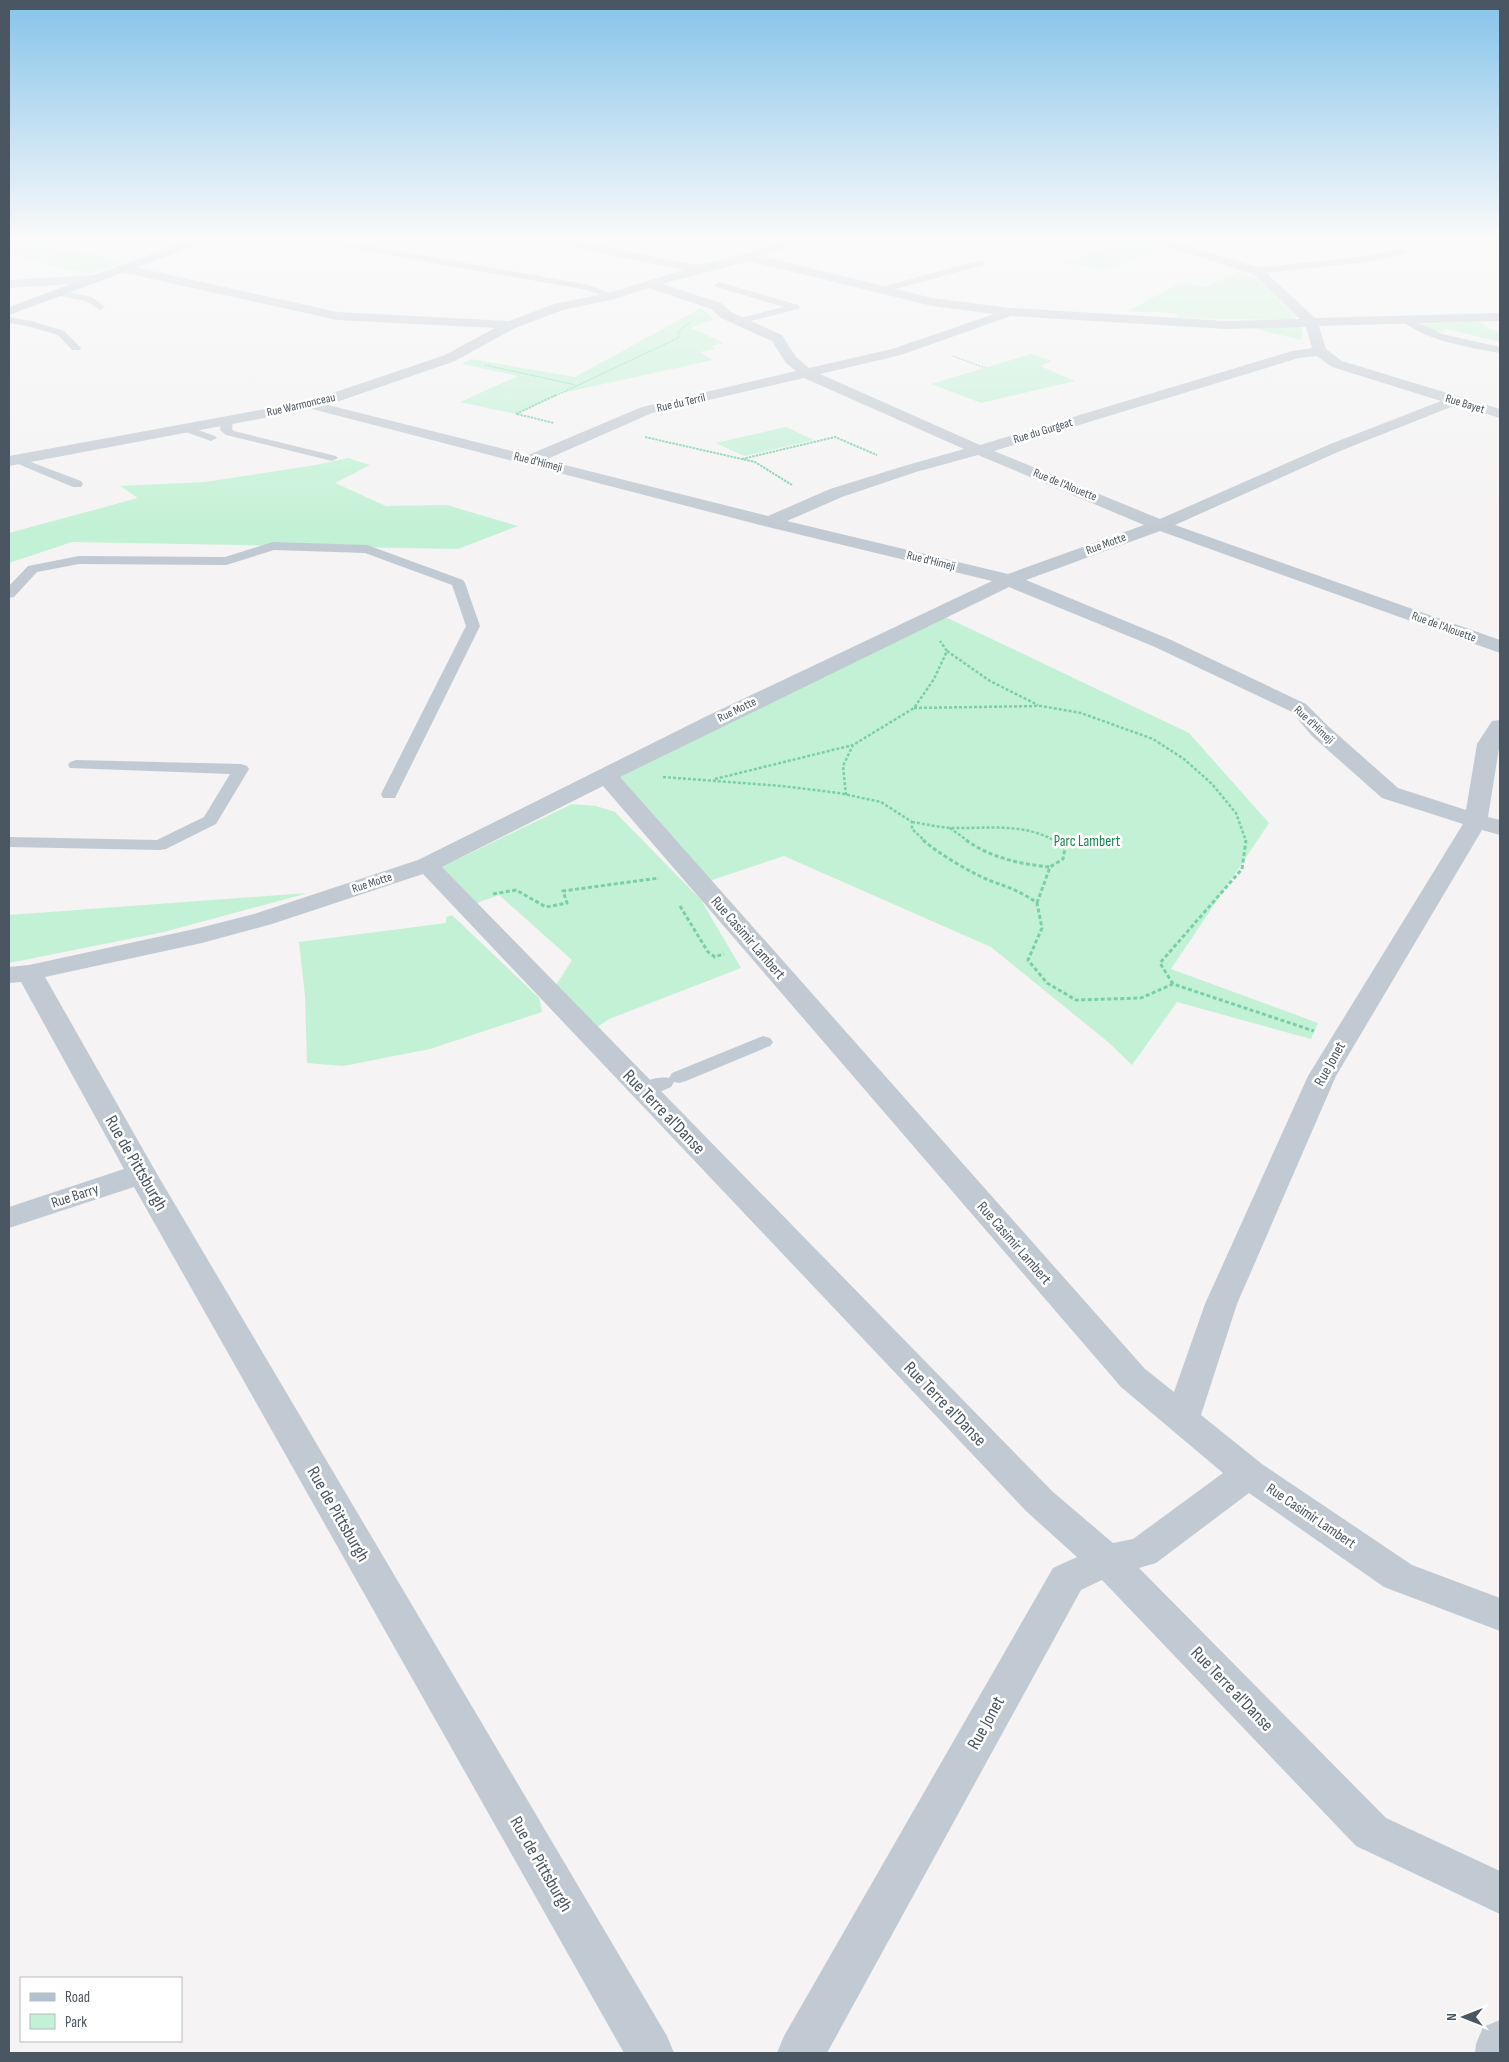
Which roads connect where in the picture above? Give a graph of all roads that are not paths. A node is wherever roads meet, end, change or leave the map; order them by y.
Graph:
1 (65, 337) edge
2 (489, 337) edge
3 (775, 337) edge
4 (938, 337) edge
5 (1316, 337) edge
6 (1444, 337) edge
7 (1292, 343) dead end
8 (76, 348) dead end
9 (1500, 350) edge
10 (1320, 351) junction
11 (808, 374) junction
12 (1453, 401) junction
13 (312, 404) junction
14 (1500, 414) edge
15 (227, 420) junction
16 (184, 428) junction
17 (211, 438) dead end
18 (979, 450) junction
19 (332, 458) dead end
20 (12, 460) edge
21 (531, 460) junction
22 (77, 484) dead end
23 (770, 522) junction
24 (1160, 525) junction
25 (1009, 580) junction
26 (9, 594) edge
27 (1500, 647) edge
28 (1500, 726) edge
29 (1493, 756) edge
30 (76, 765) dead end
31 (612, 773) junction
32 (389, 794) dead end
33 (1488, 825) edge
34 (9, 842) edge
35 (427, 865) junction
36 (19, 974) edge
37 (763, 1042) dead end
38 (662, 1084) junction
39 (142, 1174) junction
40 (9, 1218) edge
41 (1182, 1417) junction
42 (1249, 1474) junction
43 (1107, 1560) junction
44 (1500, 1616) edge
45 (1500, 1893) edge
46 (1500, 2044) edge
47 (650, 2053) edge
48 (802, 2053) edge
49 (1498, 2053) edge

1 - 8 lane
2 - 13 street, Rue Warmonceau
3 - 11 street, Rue de l'Alouette
4 - 11 street, Rue du Terril
5 - 10 street
6 - 9 lane
7 - 10 street
10 - 12 street, Rue Bayet
10 - 18 street, Rue du Gurgeat
11 - 18 street, Rue de l'Alouette
11 - 21 street, Rue du Terril
12 - 14 street, Rue Bayet
12 - 24 street, Rue Motte
13 - 15 street, Rue Warmonceau
13 - 21 street, Rue d'Himeji
15 - 16 street, Rue Warmonceau
15 - 19 lane
16 - 17 lane
16 - 20 street, Rue Warmonceau
18 - 23 street, Rue du Gurgeat
18 - 24 street, Rue de l'Alouette
20 - 22 lane
21 - 23 street, Rue d'Himeji
23 - 25 street, Rue d'Himeji
24 - 25 street, Rue Motte
24 - 27 street, Rue de l'Alouette
25 - 31 street, Rue Motte
25 - 33 street, Rue d'Himeji
26 - 32 lane
28 - 29 street, Rue Jonet
29 - 33 street, Rue Jonet
30 - 34 lane
31 - 35 street, Rue Motte
31 - 41 street, Rue Casimir Lambert
33 - 41 street, Rue Jonet
35 - 36 street, Rue Motte
35 - 38 street, Rue Terre al'Danse
36 - 39 street, Rue de Pittsburgh
37 - 38 lane
38 - 43 street, Rue Terre al'Danse
39 - 40 street, Rue Barry
39 - 47 street, Rue de Pittsburgh
41 - 42 street, Rue Casimir Lambert
42 - 43 street, Rue Jonet
42 - 44 street, Rue Casimir Lambert
43 - 45 street, Rue Terre al'Danse
43 - 48 street, Rue Jonet
46 - 49 street

